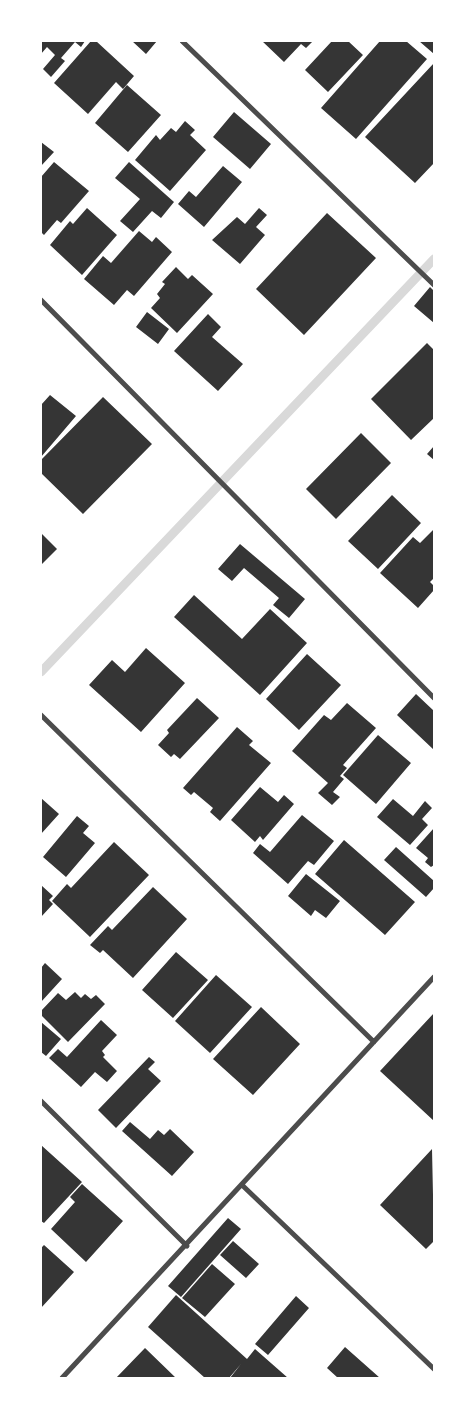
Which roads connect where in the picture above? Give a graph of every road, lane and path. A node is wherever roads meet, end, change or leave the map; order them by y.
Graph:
1 (182, 41) edge
2 (434, 285) edge
3 (41, 300) edge
4 (434, 698) edge
5 (41, 716) edge
6 (433, 978) edge
7 (374, 1042) junction
8 (41, 1102) edge
9 (242, 1185) junction
10 (187, 1246) junction
11 (434, 1368) edge
12 (62, 1378) edge

1 - 2 street
3 - 4 street
5 - 7 street
6 - 7 street
7 - 9 street
8 - 10 street
9 - 10 street
9 - 11 street
10 - 12 street

